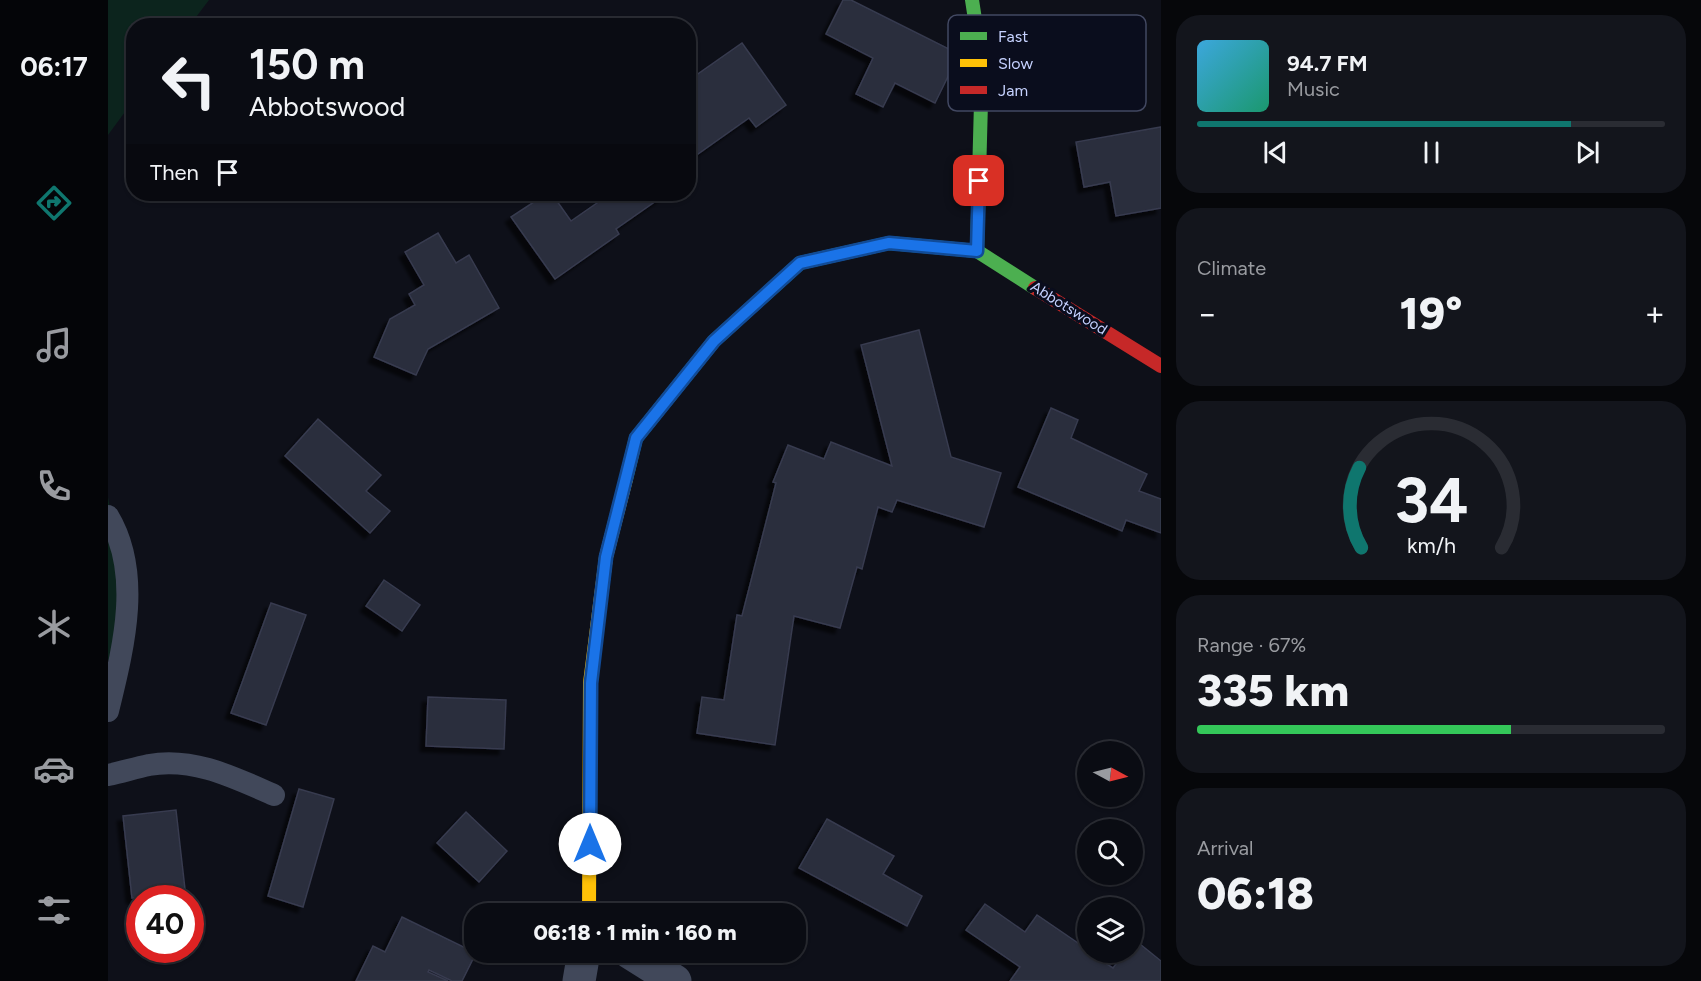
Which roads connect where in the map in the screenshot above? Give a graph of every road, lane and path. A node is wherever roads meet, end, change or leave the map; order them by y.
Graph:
1 (972, 0) edge
2 (974, 15) edge
3 (981, 111) edge
4 (977, 251) junction
5 (1161, 366) edge
6 (108, 516) edge
7 (108, 711) edge
8 (108, 775) edge
9 (274, 795) dead end
10 (589, 903) edge
11 (582, 963) edge
12 (646, 963) edge
13 (579, 981) edge
14 (675, 981) edge

1 - 2 street
3 - 4 street
4 - 5 street, Abbotswood
4 - 10 street, Abbotswood
6 - 7 lane
8 - 9 lane
11 - 13 street
12 - 14 street

